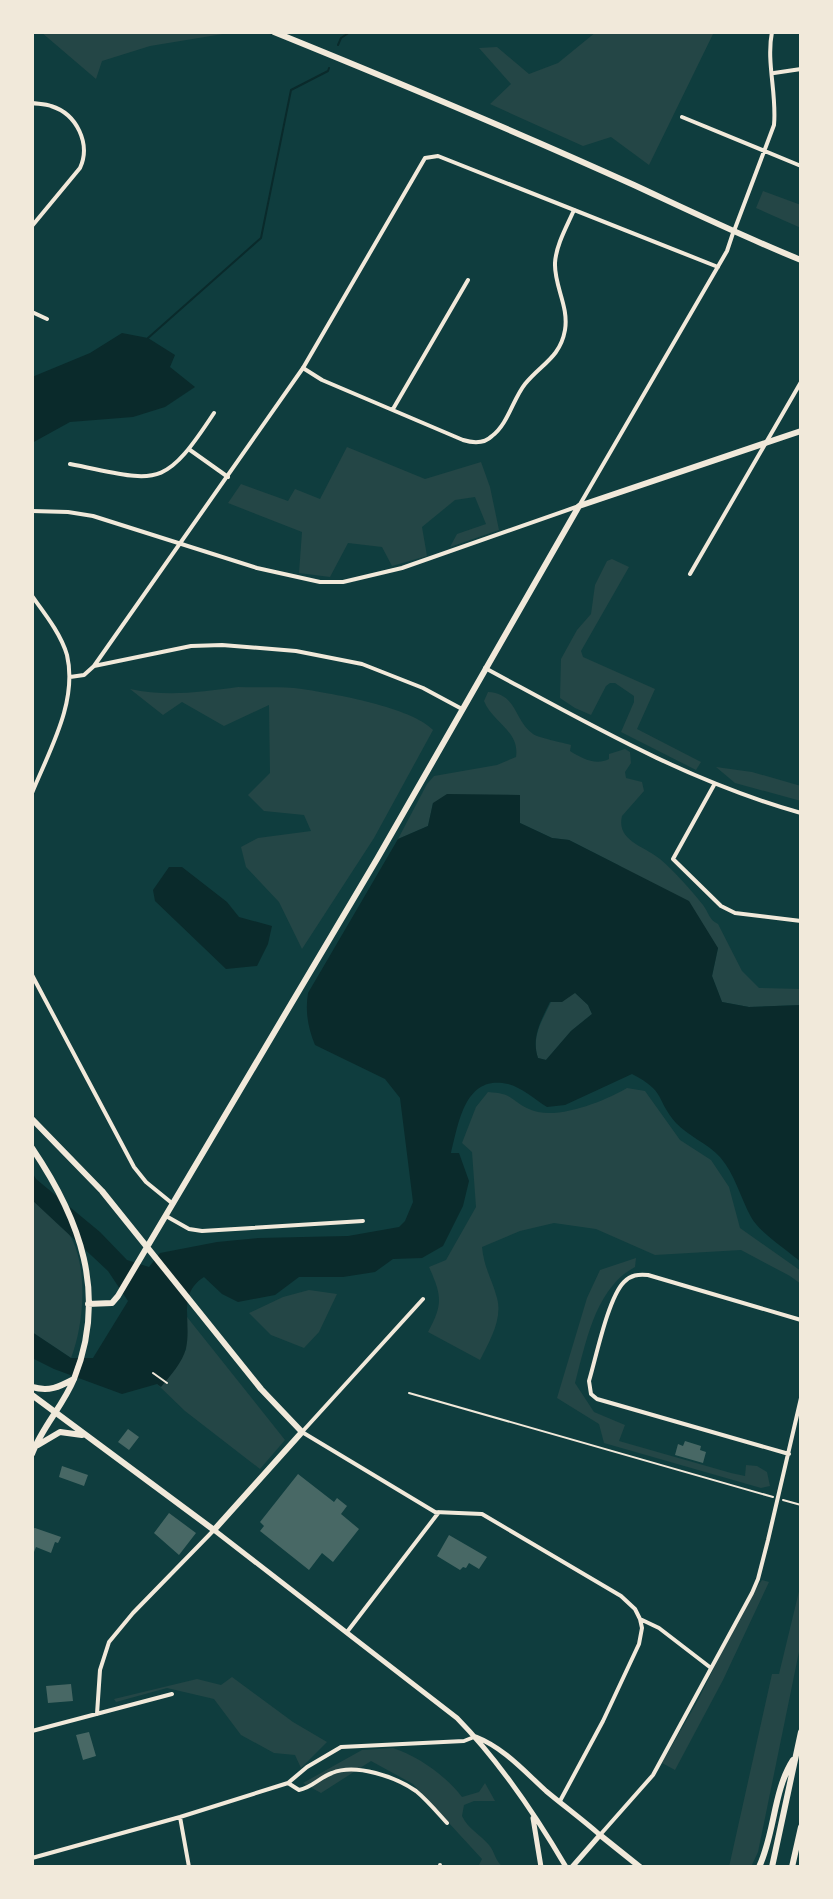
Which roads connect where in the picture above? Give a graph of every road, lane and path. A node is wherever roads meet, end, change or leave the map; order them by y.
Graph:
1 (274, 32) edge
2 (772, 32) edge
3 (801, 69) edge
4 (774, 73) junction
5 (32, 103) edge
6 (682, 117) dead end
7 (765, 151) junction
8 (801, 166) edge
9 (574, 210) junction
10 (32, 226) edge
11 (733, 233) junction
12 (801, 260) edge
13 (718, 267) junction
14 (468, 280) dead end
15 (32, 312) edge
16 (47, 319) dead end
17 (303, 368) junction
18 (801, 382) edge
19 (393, 409) junction
20 (214, 413) dead end
21 (801, 431) edge
22 (766, 443) junction
23 (190, 450) junction
24 (70, 464) dead end
25 (228, 477) junction
26 (579, 506) junction
27 (32, 511) edge
28 (180, 545) junction
29 (690, 574) dead end
30 (32, 596) edge
31 (94, 666) junction
32 (485, 668) junction
33 (70, 677) junction
34 (462, 709) junction
35 (714, 785) junction
36 (32, 793) edge
37 (801, 813) edge
38 (801, 921) edge
39 (32, 975) edge
40 (32, 1119) edge
41 (32, 1148) edge
42 (173, 1204) junction
43 (166, 1216) junction
44 (363, 1221) dead end
45 (148, 1246) junction
46 (423, 1299) dead end
47 (88, 1304) junction
48 (801, 1320) edge
49 (153, 1373) dead end
50 (74, 1379) junction
51 (167, 1383) dead end
52 (32, 1387) edge
53 (409, 1393) dead end
54 (32, 1395) edge
55 (801, 1398) edge
56 (55, 1412) junction
57 (302, 1432) junction
58 (93, 1440) junction
59 (34, 1450) edge
60 (789, 1454) junction
61 (778, 1499) junction
62 (801, 1505) edge
63 (439, 1512) junction
64 (214, 1530) junction
65 (640, 1619) junction
66 (346, 1634) junction
67 (711, 1668) junction
68 (172, 1694) dead end
69 (97, 1714) junction
70 (32, 1731) edge
71 (801, 1732) edge
72 (475, 1737) junction
73 (795, 1757) junction
74 (288, 1783) junction
75 (560, 1801) junction
76 (533, 1813) junction
77 (180, 1817) junction
78 (447, 1823) dead end
79 (801, 1827) edge
80 (600, 1835) junction
81 (32, 1858) edge
82 (189, 1867) edge
83 (541, 1867) edge
84 (569, 1867) edge
85 (640, 1867) edge
86 (759, 1867) edge
87 (772, 1867) edge
88 (792, 1867) edge

1 - 11 main road
2 - 4 street
3 - 4 street
4 - 7 street
5 - 10 street
6 - 7 street
7 - 8 street
7 - 11 street
9 - 13 street
9 - 17 street
9 - 19 street
11 - 12 main road
11 - 13 street
13 - 26 street
14 - 19 street
15 - 16 street
17 - 19 street
17 - 25 street
18 - 22 street
20 - 23 street
21 - 22 main road
22 - 26 main road
22 - 29 street
23 - 24 street
23 - 25 street
25 - 28 street
26 - 28 street
26 - 32 main road
27 - 28 street
28 - 31 street
30 - 33 street
31 - 33 street
31 - 34 street
32 - 34 main road
32 - 35 street
33 - 36 street
34 - 42 main road
35 - 37 street
35 - 38 street
39 - 42 street
40 - 45 main road
41 - 47 main road
42 - 43 main road
43 - 44 street
43 - 45 main road
45 - 47 main road
45 - 57 main road
46 - 57 street
47 - 50 main road
48 - 60 street
49 - 51 path
50 - 52 main road
50 - 56 main road
53 - 61 path
54 - 56 main road
55 - 60 street
56 - 58 main road
56 - 59 main road
57 - 63 street
57 - 64 main road
58 - 59 main road
58 - 64 main road
60 - 61 street
61 - 62 path
61 - 67 street
63 - 65 street
63 - 66 street
64 - 66 main road
64 - 69 street
65 - 67 street
65 - 75 street
66 - 72 main road
67 - 80 street
68 - 69 street
69 - 70 street
71 - 73 main road
72 - 74 street
72 - 75 main road
72 - 76 main road
73 - 86 main road
73 - 87 main road
74 - 77 street
74 - 78 street
75 - 80 main road
76 - 83 main road
76 - 84 main road
77 - 81 street
77 - 82 street
79 - 88 main road
80 - 84 main road
80 - 85 main road

